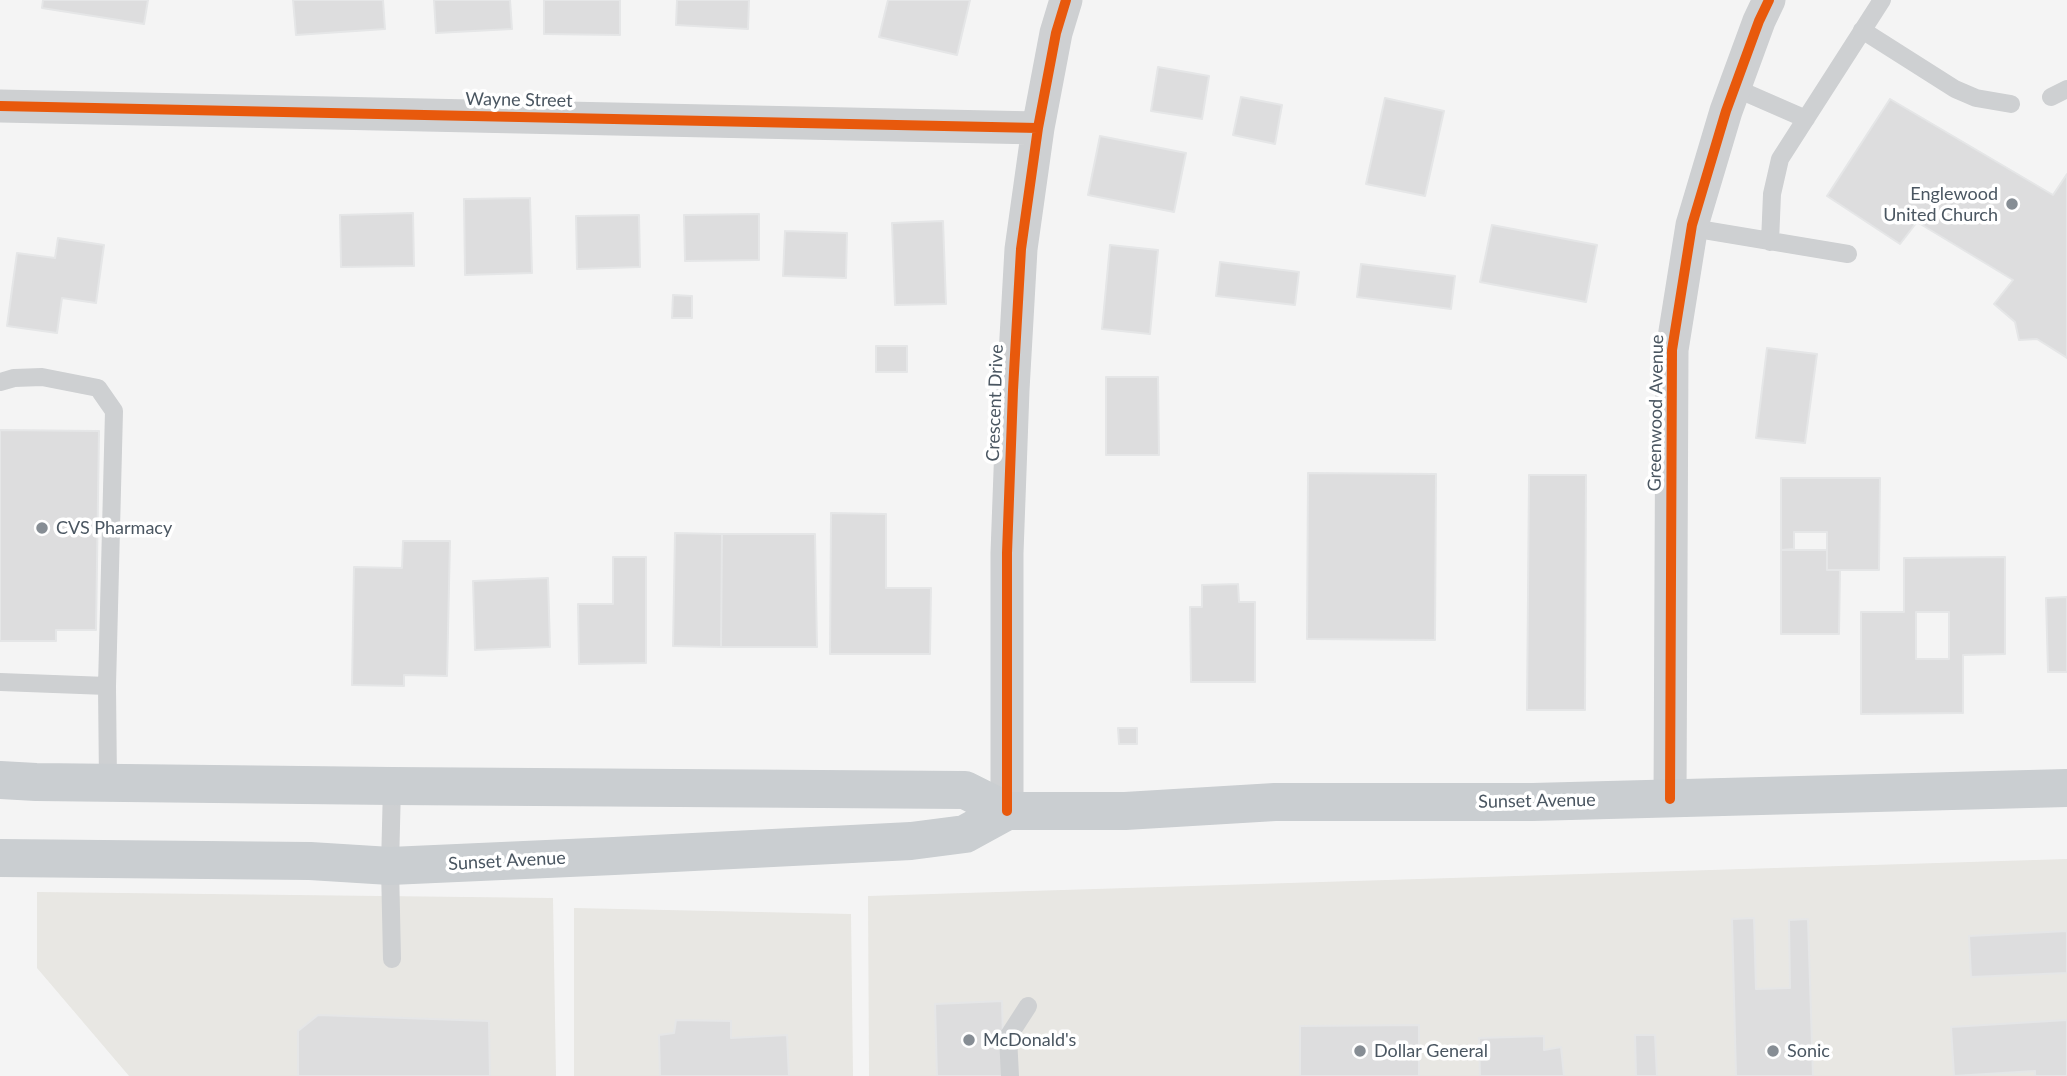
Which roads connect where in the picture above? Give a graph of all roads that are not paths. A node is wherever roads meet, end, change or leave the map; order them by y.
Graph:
1 (1066, 0) edge
2 (1769, 0) edge
3 (1882, 0) edge
4 (1862, 30) junction
5 (1735, 88) junction
6 (2011, 104) dead end
7 (0, 106) edge
8 (1806, 119) junction
9 (1038, 128) junction
10 (1692, 228) junction
11 (1770, 242) junction
12 (1848, 254) dead end
13 (0, 382) edge
14 (0, 682) edge
15 (107, 686) junction
16 (0, 780) edge
17 (108, 783) junction
18 (392, 786) junction
19 (2067, 788) edge
20 (1671, 799) junction
21 (1007, 811) junction
22 (6, 861) edge
23 (390, 866) junction
24 (392, 959) dead end
25 (1028, 1006) dead end
26 (1010, 1076) edge

1 - 9 street, Crescent Drive
2 - 5 street, Greenwood Avenue
3 - 4 lane
4 - 6 lane
4 - 8 lane
5 - 8 lane
5 - 10 street, Greenwood Avenue
7 - 9 street, Wayne Street
8 - 11 lane
9 - 21 street, Crescent Drive
10 - 11 lane
10 - 20 street, Greenwood Avenue
11 - 12 lane
13 - 15 lane
14 - 15 lane
15 - 17 lane
16 - 17 main road, Sunset Avenue
17 - 18 main road, Sunset Avenue
18 - 21 main road, Sunset Avenue
18 - 23 lane
19 - 20 main road, Sunset Avenue
20 - 21 main road, Sunset Avenue
21 - 23 main road, Sunset Avenue
22 - 23 main road, Sunset Avenue
23 - 24 lane
25 - 26 lane

